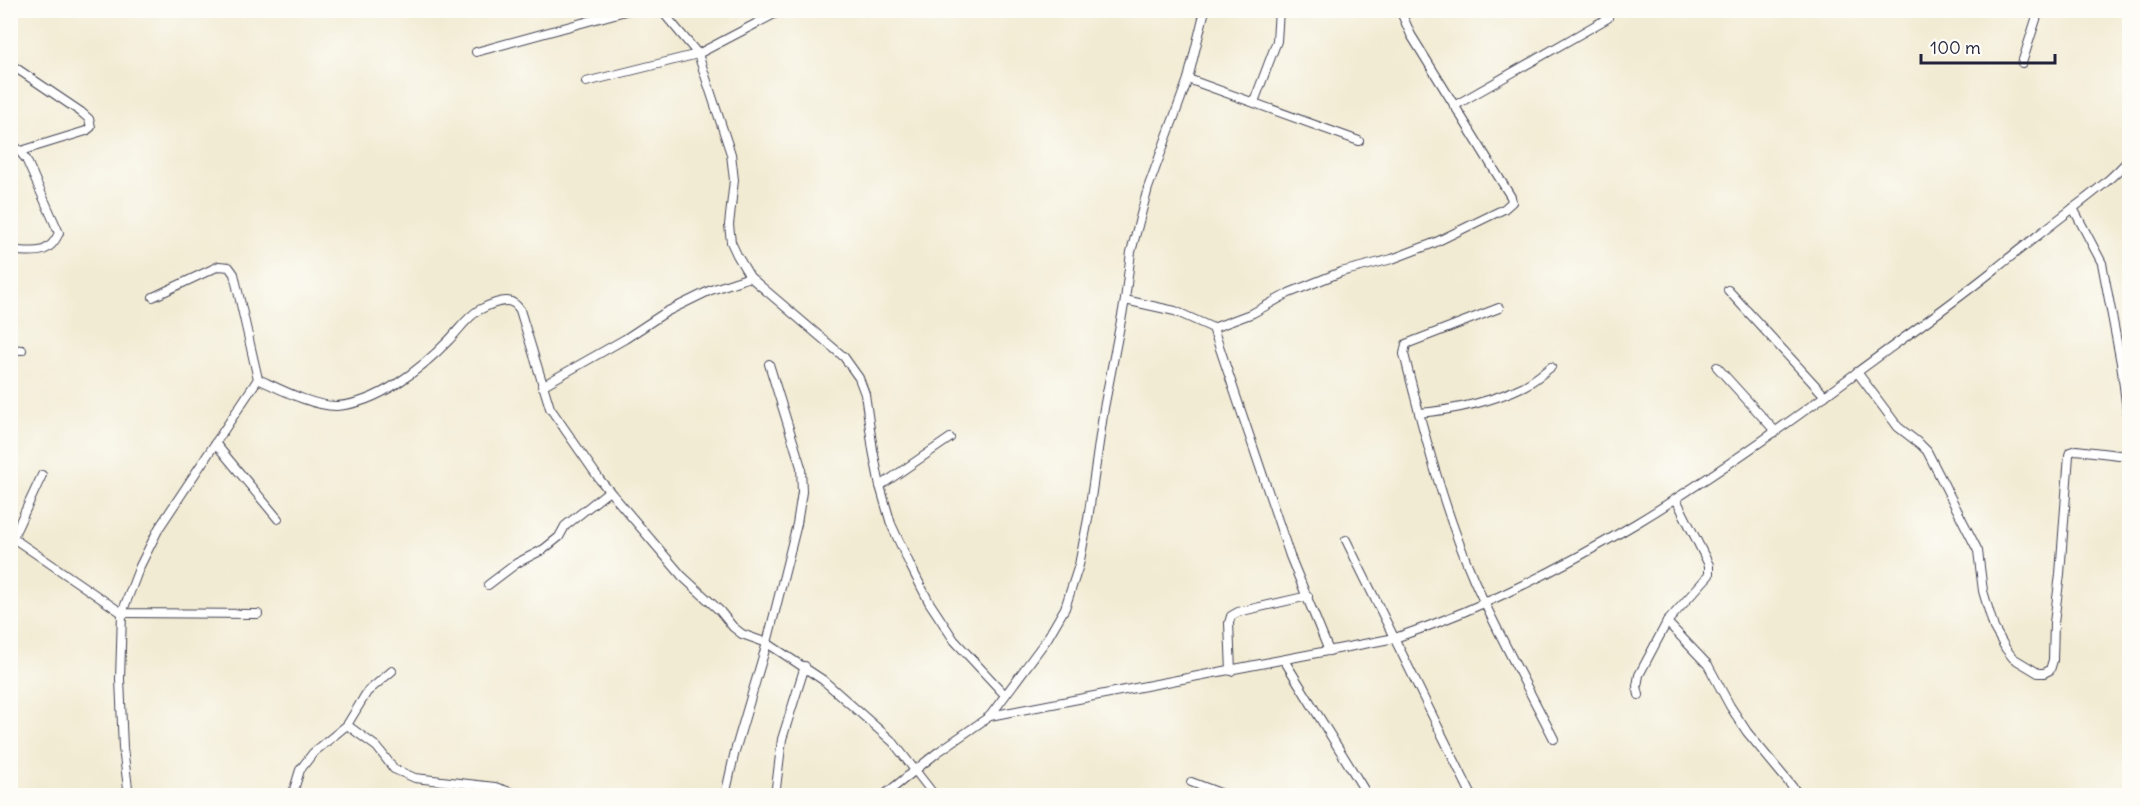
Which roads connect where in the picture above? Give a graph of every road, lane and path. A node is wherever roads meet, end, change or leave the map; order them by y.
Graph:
1 (628, 10) edge
2 (661, 10) edge
3 (782, 10) edge
4 (1205, 10) edge
5 (1279, 10) edge
6 (1400, 10) edge
7 (2039, 10) edge
8 (1608, 18) dead end
9 (476, 52) dead end
10 (698, 54) junction
11 (2022, 63) dead end
12 (10, 64) edge
13 (1188, 79) junction
14 (586, 82) dead end
15 (1254, 102) junction
16 (1454, 106) junction
17 (10, 140) edge
18 (1359, 141) dead end
19 (21, 151) junction
20 (2130, 158) edge
21 (2073, 208) junction
22 (10, 251) edge
23 (750, 277) junction
24 (1728, 290) dead end
25 (153, 297) dead end
26 (1125, 300) junction
27 (1498, 308) dead end
28 (1213, 328) junction
29 (10, 349) edge
30 (22, 350) dead end
31 (769, 364) dead end
32 (1551, 367) dead end
33 (1717, 367) dead end
34 (1857, 372) junction
35 (258, 379) junction
36 (542, 386) junction
37 (1825, 396) junction
38 (1419, 413) junction
39 (1776, 432) junction
40 (2130, 434) edge
41 (950, 438) dead end
42 (215, 443) junction
43 (2130, 454) edge
44 (42, 475) dead end
45 (880, 486) junction
46 (609, 491) junction
47 (1676, 500) junction
48 (278, 519) dead end
49 (12, 537) edge
50 (1346, 540) dead end
51 (488, 585) dead end
52 (1308, 596) junction
53 (1485, 603) junction
54 (122, 613) junction
55 (258, 614) dead end
56 (1667, 621) junction
57 (1395, 638) junction
58 (767, 643) junction
59 (1329, 651) junction
60 (1284, 660) junction
61 (805, 666) junction
62 (1231, 670) junction
63 (392, 671) dead end
64 (1005, 695) junction
65 (1639, 695) dead end
66 (990, 716) junction
67 (347, 725) junction
68 (1554, 739) dead end
69 (916, 769) junction
70 (1191, 782) dead end
71 (129, 795) edge
72 (292, 795) edge
73 (522, 795) edge
74 (725, 795) edge
75 (775, 795) edge
76 (883, 795) edge
77 (935, 795) edge
78 (1228, 795) edge
79 (1368, 795) edge
80 (1472, 795) edge
81 (1800, 795) edge

1 - 9 street
2 - 10 street
3 - 10 street
4 - 13 street
5 - 15 street
6 - 16 street
7 - 11 street
8 - 16 street
10 - 14 street
10 - 23 street
12 - 19 street
13 - 15 street
13 - 26 street
15 - 18 street
16 - 28 street
17 - 19 street
19 - 22 street
20 - 21 street
21 - 34 street
21 - 40 street
23 - 36 street
23 - 45 street
24 - 37 street
25 - 35 street
26 - 28 street
26 - 64 street
27 - 38 street
28 - 52 street
29 - 30 street
31 - 58 street
32 - 38 street
33 - 39 street
34 - 37 street
34 - 43 street
35 - 36 street
35 - 42 street
36 - 46 street
37 - 39 street
38 - 53 street
39 - 47 street
41 - 45 street
42 - 48 street
42 - 54 street
44 - 49 street
45 - 64 street
46 - 51 street
46 - 58 street
47 - 53 street
47 - 56 street
49 - 54 street
50 - 57 street
52 - 59 street
52 - 62 street
53 - 57 street
53 - 68 street
54 - 55 street
54 - 71 street
56 - 65 street
56 - 81 street
57 - 59 street
57 - 80 street
58 - 61 street
58 - 74 street
59 - 60 street
60 - 62 street
60 - 79 street
61 - 69 street
61 - 75 street
62 - 66 street
63 - 67 street
64 - 66 street
66 - 69 street
67 - 72 street
67 - 73 street
69 - 76 street
69 - 77 street
70 - 78 street

